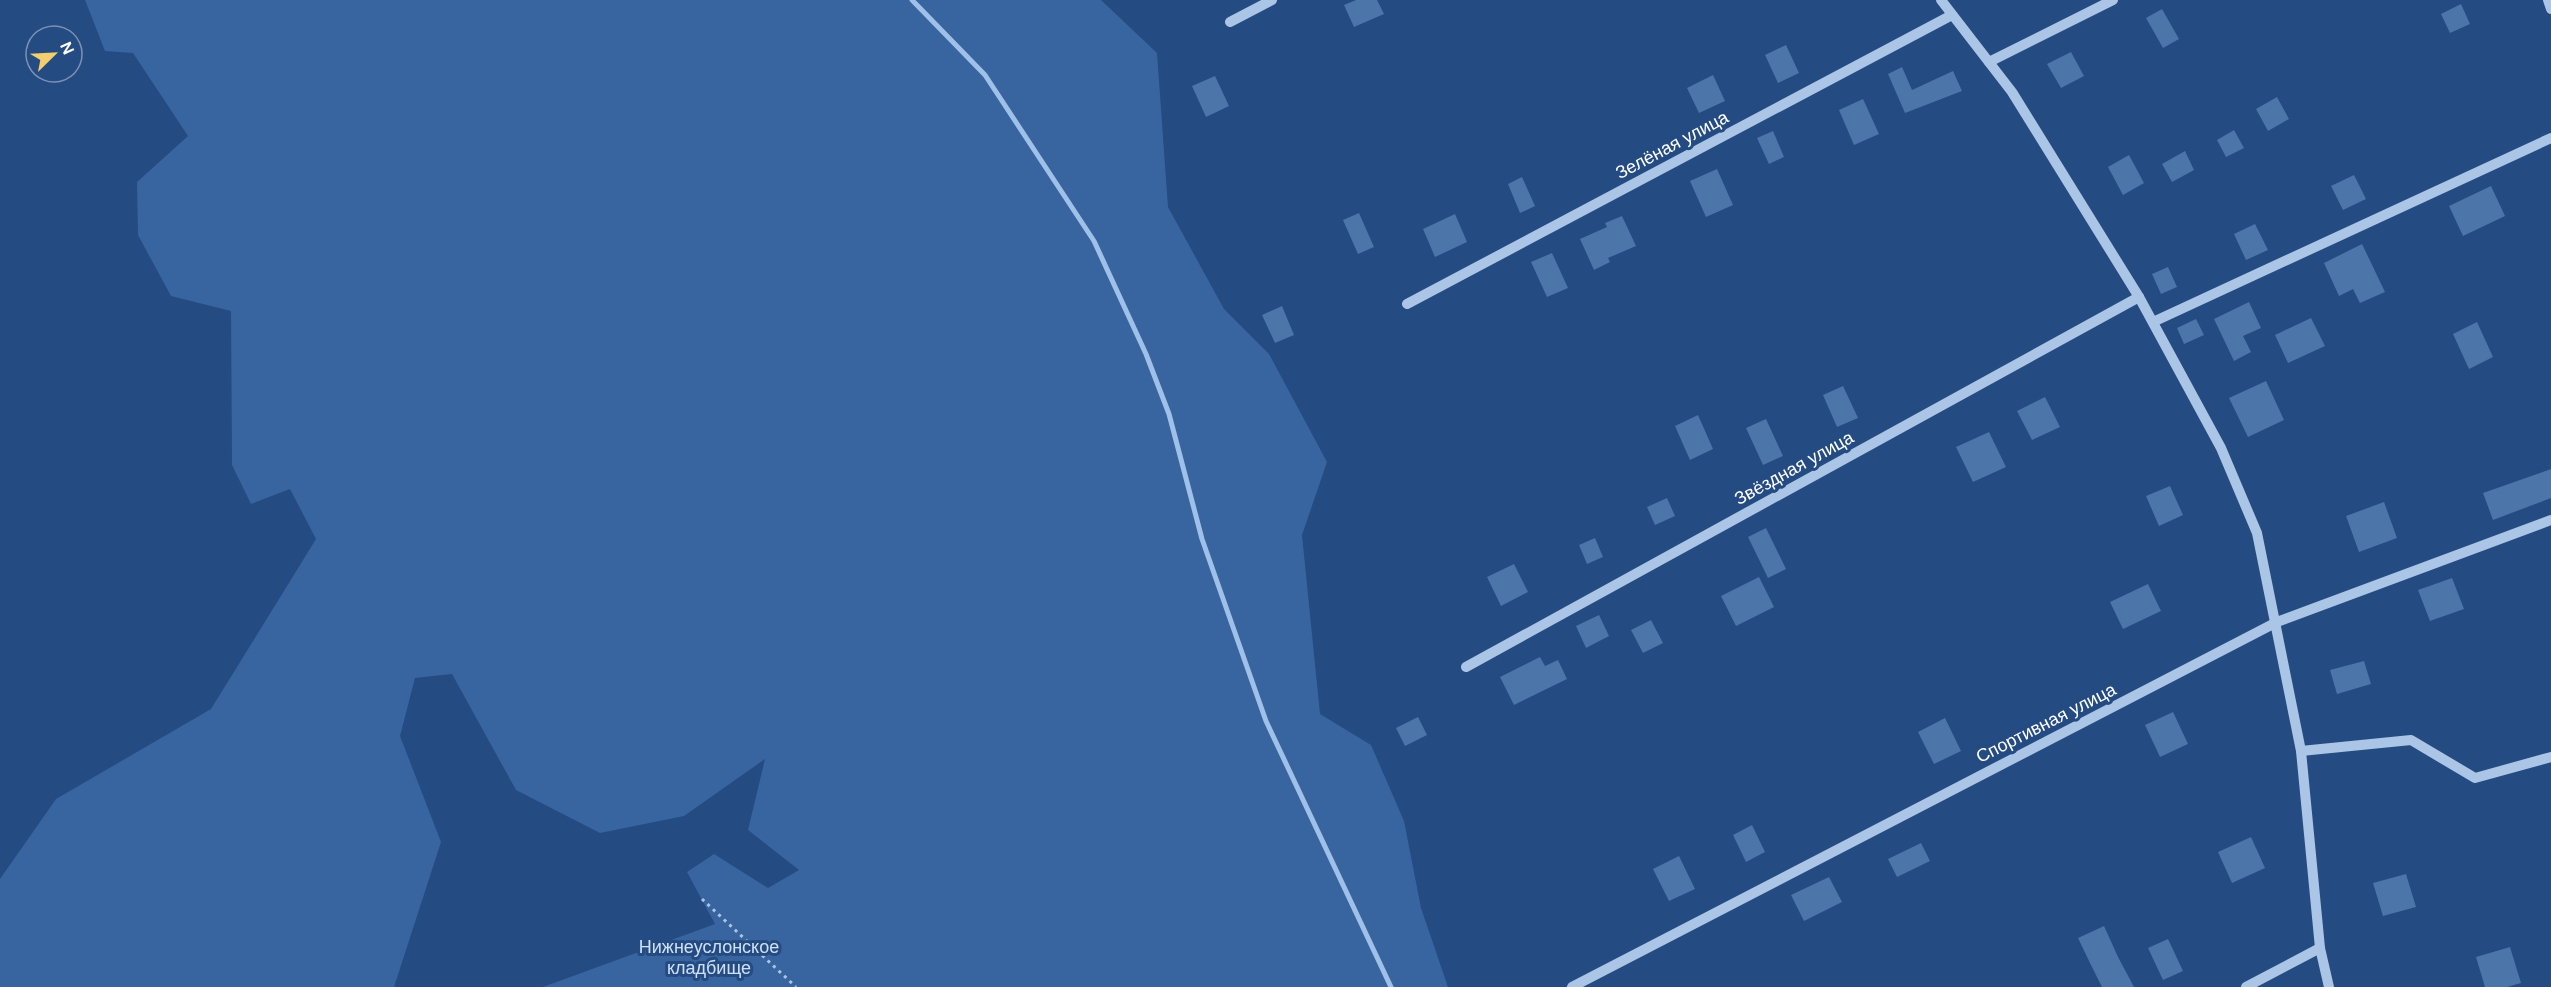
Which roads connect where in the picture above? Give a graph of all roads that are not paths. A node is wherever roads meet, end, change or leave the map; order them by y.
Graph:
1 (1272, 0) edge
2 (1941, 0) edge
3 (2113, 0) edge
4 (2548, 0) edge
5 (2551, 9) edge
6 (1952, 15) junction
7 (1230, 22) dead end
8 (1989, 62) junction
9 (2551, 138) edge
10 (2139, 297) junction
11 (1407, 304) dead end
12 (2153, 322) junction
13 (2551, 520) edge
14 (2277, 622) junction
15 (1466, 667) dead end
16 (2301, 751) junction
17 (2551, 757) edge
18 (2320, 948) junction
19 (1572, 987) edge
20 (2246, 987) edge
21 (2329, 987) edge

1 - 7 street
2 - 6 street
3 - 8 street
4 - 5 street
6 - 8 street
6 - 11 street, Зелёная улица
8 - 10 street
9 - 12 street
10 - 12 street
10 - 15 street, Звёздная улица
12 - 14 street
13 - 14 street, Спортивная улица
14 - 16 street
14 - 19 street, Спортивная улица
16 - 17 street
16 - 18 street
18 - 20 street
18 - 21 street

